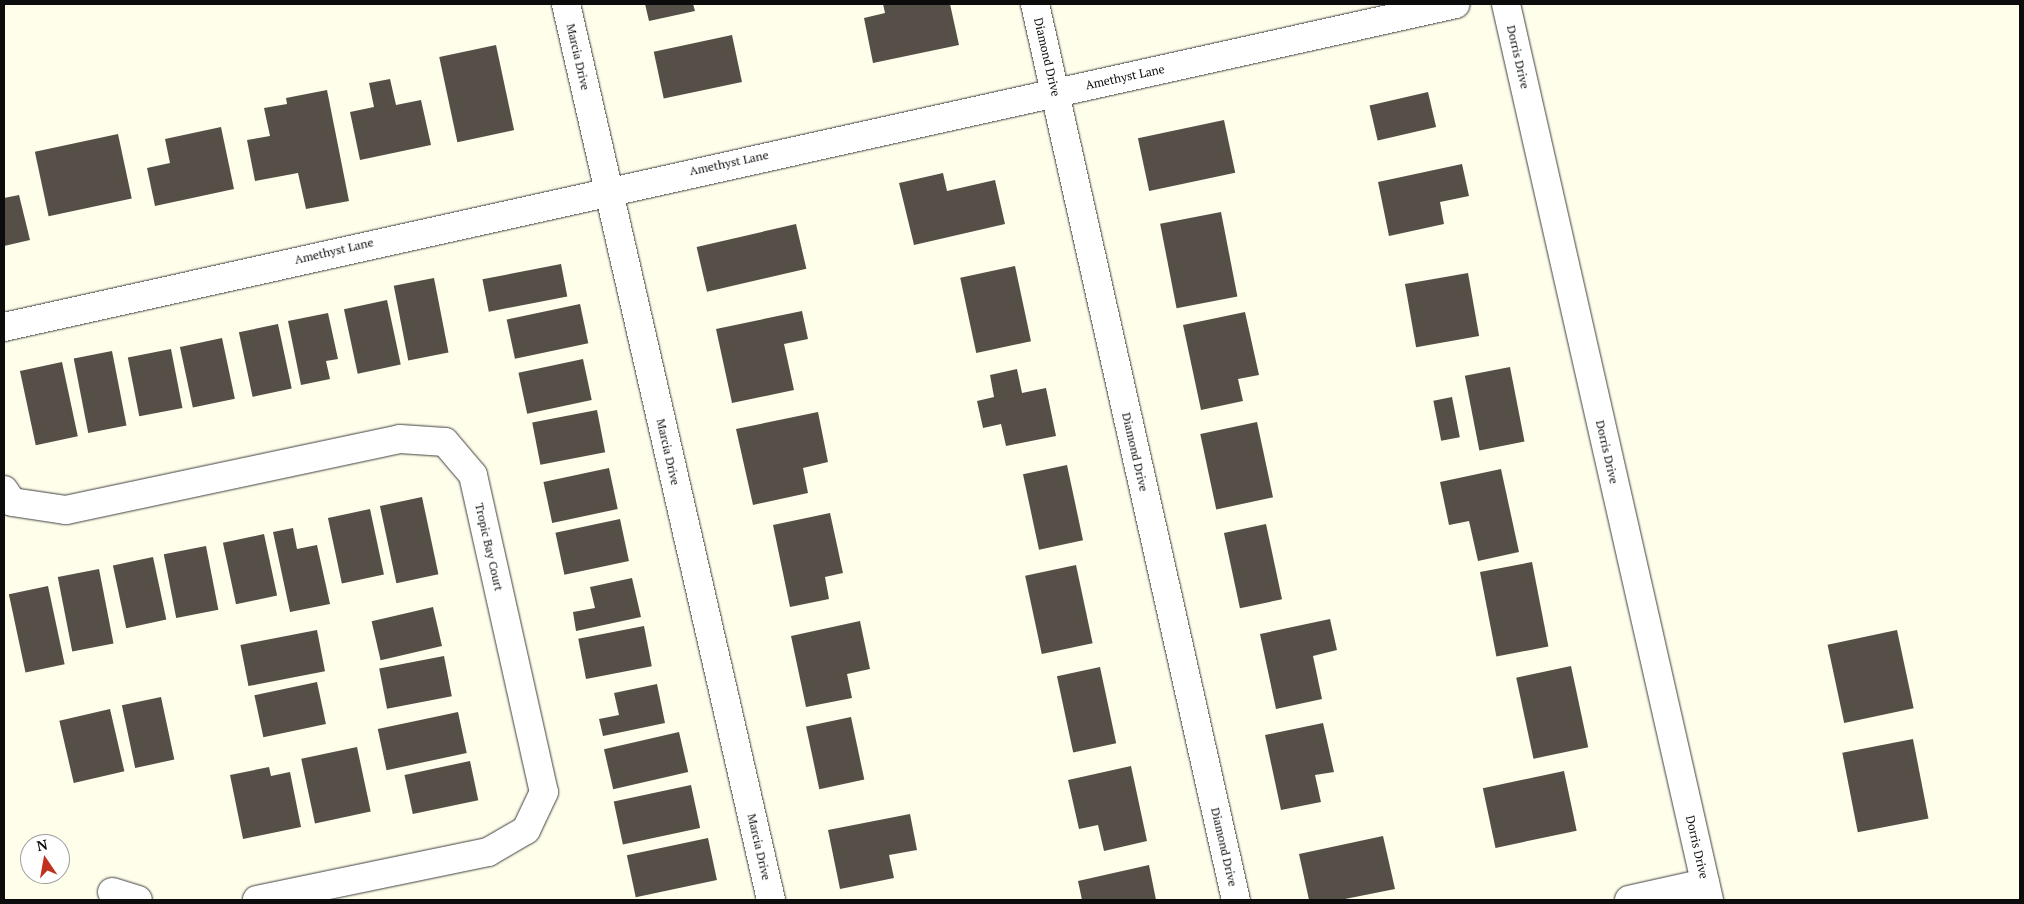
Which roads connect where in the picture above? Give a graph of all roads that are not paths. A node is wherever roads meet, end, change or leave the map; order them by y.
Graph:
1 (566, 4) edge
2 (1035, 4) edge
3 (1456, 4) edge
4 (1506, 4) edge
5 (1055, 92) junction
6 (608, 189) junction
7 (4, 327) edge
8 (4, 490) edge
9 (112, 892) dead end
10 (1707, 892) edge
11 (138, 900) edge
12 (257, 900) edge
13 (771, 900) edge
14 (1236, 900) edge
15 (1629, 900) edge

1 - 6 street, Marcia Drive
2 - 5 street, Diamond Drive
3 - 5 street, Amethyst Lane
4 - 10 street, Dorris Drive
5 - 6 street, Amethyst Lane
5 - 14 street, Diamond Drive
6 - 7 street, Amethyst Lane
6 - 13 street, Marcia Drive
8 - 12 street, Tropic Bay Court
9 - 11 street
10 - 15 street

